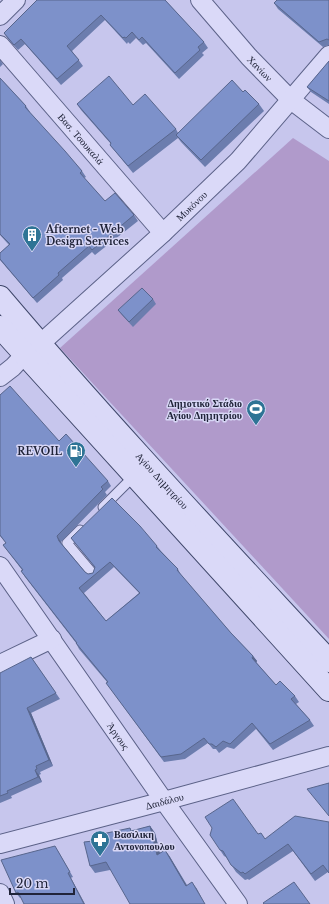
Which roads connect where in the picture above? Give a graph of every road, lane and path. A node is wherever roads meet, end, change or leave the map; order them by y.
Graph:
1 (16, 0) edge
2 (200, 0) edge
3 (0, 16) edge
4 (0, 45) edge
5 (329, 55) edge
6 (291, 100) junction
7 (329, 129) edge
8 (163, 233) junction
9 (0, 297) edge
10 (0, 327) edge
11 (32, 349) junction
12 (0, 377) edge
13 (134, 476) junction
14 (95, 515) edge
15 (84, 526) edge
16 (0, 566) edge
17 (93, 574) edge
18 (52, 639) junction
19 (329, 661) edge
20 (0, 664) edge
21 (329, 690) edge
22 (329, 756) edge
23 (164, 801) junction
24 (0, 844) edge
25 (0, 893) edge
26 (5, 904) edge
27 (238, 904) edge

1 - 3 street
2 - 6 street, Χανίων
4 - 8 street, Βασ. Τσουκαλά
5 - 6 street, Μυκόνου
6 - 7 street, Χανίων
6 - 8 street, Μυκόνου
8 - 11 street, Μυκόνου
9 - 11 main road, Αγίου Δημητρίου
10 - 11 main road, Αγίου Δημητρίου
11 - 12 street, Μυκόνου
11 - 13 main road, Αγίου Δημητρίου
11 - 19 main road, Αγίου Δημητρίου
13 - 14 lane
13 - 21 main road, Αγίου Δημητρίου
15 - 17 lane
16 - 18 street, Άργους
18 - 20 street
18 - 23 street, Άργους
22 - 23 street, Δαιδάλου
23 - 24 street, Δαιδάλου
23 - 27 street, Άργους
25 - 26 street

